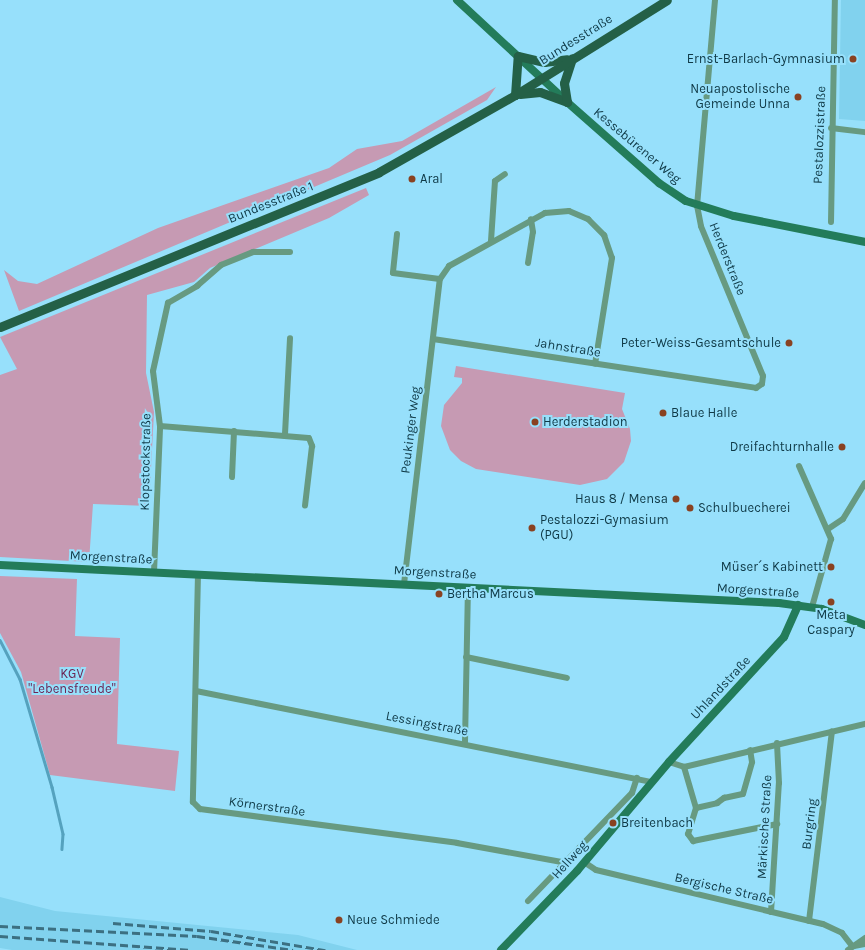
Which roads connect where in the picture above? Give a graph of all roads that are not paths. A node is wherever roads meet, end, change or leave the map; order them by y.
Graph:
1 (667, 0) edge
2 (715, 0) edge
3 (835, 0) edge
4 (462, 2) edge
5 (518, 56) junction
6 (572, 58) junction
7 (540, 78) junction
8 (515, 95) junction
9 (566, 102) junction
10 (831, 128) junction
11 (865, 132) edge
12 (505, 174) dead end
13 (697, 206) junction
14 (531, 219) junction
15 (831, 222) dead end
16 (397, 234) dead end
17 (491, 241) junction
18 (865, 242) edge
19 (290, 252) dead end
20 (528, 263) dead end
21 (440, 279) junction
22 (0, 327) edge
23 (290, 338) dead end
24 (433, 339) junction
25 (596, 364) junction
26 (763, 376) joint
27 (160, 426) junction
28 (234, 431) junction
29 (285, 434) junction
30 (799, 466) dead end
31 (232, 477) dead end
32 (865, 483) edge
33 (305, 506) dead end
34 (828, 528) junction
35 (0, 564) edge
36 (154, 572) junction
37 (198, 574) junction
38 (404, 584) junction
39 (468, 587) junction
40 (798, 605) junction
41 (812, 607) junction
42 (865, 625) edge
43 (466, 657) junction
44 (567, 678) dead end
45 (196, 691) junction
46 (865, 724) edge
47 (832, 731) junction
48 (465, 742) junction
49 (778, 743) junction
50 (750, 750) junction
51 (669, 762) junction
52 (684, 767) junction
53 (637, 778) junction
54 (652, 782) junction
55 (696, 808) junction
56 (777, 824) junction
57 (584, 862) junction
58 (567, 863) junction
59 (528, 901) dead end
60 (771, 912) junction
61 (809, 921) junction
62 (865, 938) edge
63 (865, 944) edge
64 (850, 948) edge
65 (501, 950) edge

1 - 6 main road, Bundesstraße
2 - 13 street, Herderstraße
3 - 10 street, Pestalozzistraße
4 - 5 main road, Kessebürener Weg
5 - 6 main road
5 - 7 main road, Kessebürener Weg
5 - 8 main road
6 - 7 main road, Bundesstraße
6 - 9 main road
7 - 8 main road, Bundesstraße 1
7 - 9 main road, Kessebürener Weg
8 - 9 main road
8 - 22 main road, Bundesstraße 1
9 - 13 main road, Kessebürener Weg
10 - 11 street
10 - 15 street, Pestalozzistraße
12 - 17 street
13 - 18 main road, Kessebürener Weg
13 - 26 street, Herderstraße
14 - 17 street
14 - 20 street
14 - 25 street
16 - 21 street
17 - 21 street
19 - 27 street, Klopstockstraße
21 - 24 street, Peukinger Weg
23 - 29 street
24 - 25 street, Jahnstraße
24 - 38 street, Peukinger Weg
25 - 26 street, Jahnstraße
27 - 28 street
27 - 36 street, Klopstockstraße
28 - 29 street
28 - 31 street
29 - 33 street
30 - 34 street
32 - 34 street
34 - 41 street
35 - 36 main road, Morgenstraße
36 - 37 main road, Morgenstraße
37 - 38 main road, Morgenstraße
37 - 45 street, Körnerstraße
38 - 39 main road, Morgenstraße
39 - 40 main road, Morgenstraße
39 - 43 street
40 - 41 main road, Morgenstraße
40 - 51 main road, Uhlandstraße
41 - 42 main road, Morgenstraße
43 - 44 street
43 - 48 street
45 - 48 street, Lessingstraße
45 - 58 street, Körnerstraße
46 - 47 street
47 - 49 street
47 - 61 street, Burgring
48 - 53 street, Lessingstraße
49 - 50 street
49 - 56 street, Märkische Straße
50 - 52 street
50 - 55 street
51 - 52 street
51 - 54 main road, Uhlandstraße
52 - 55 street
53 - 54 street, Lessingstraße
53 - 58 street, Hellweg
54 - 57 main road, Hellweg
55 - 56 street
56 - 60 street, Märkische Straße
57 - 60 street, Bergische Straße
57 - 65 main road, Hellweg
58 - 59 street, Hellweg
60 - 61 street, Bergische Straße
61 - 64 street, Bergische Straße
62 - 64 street
63 - 64 street

